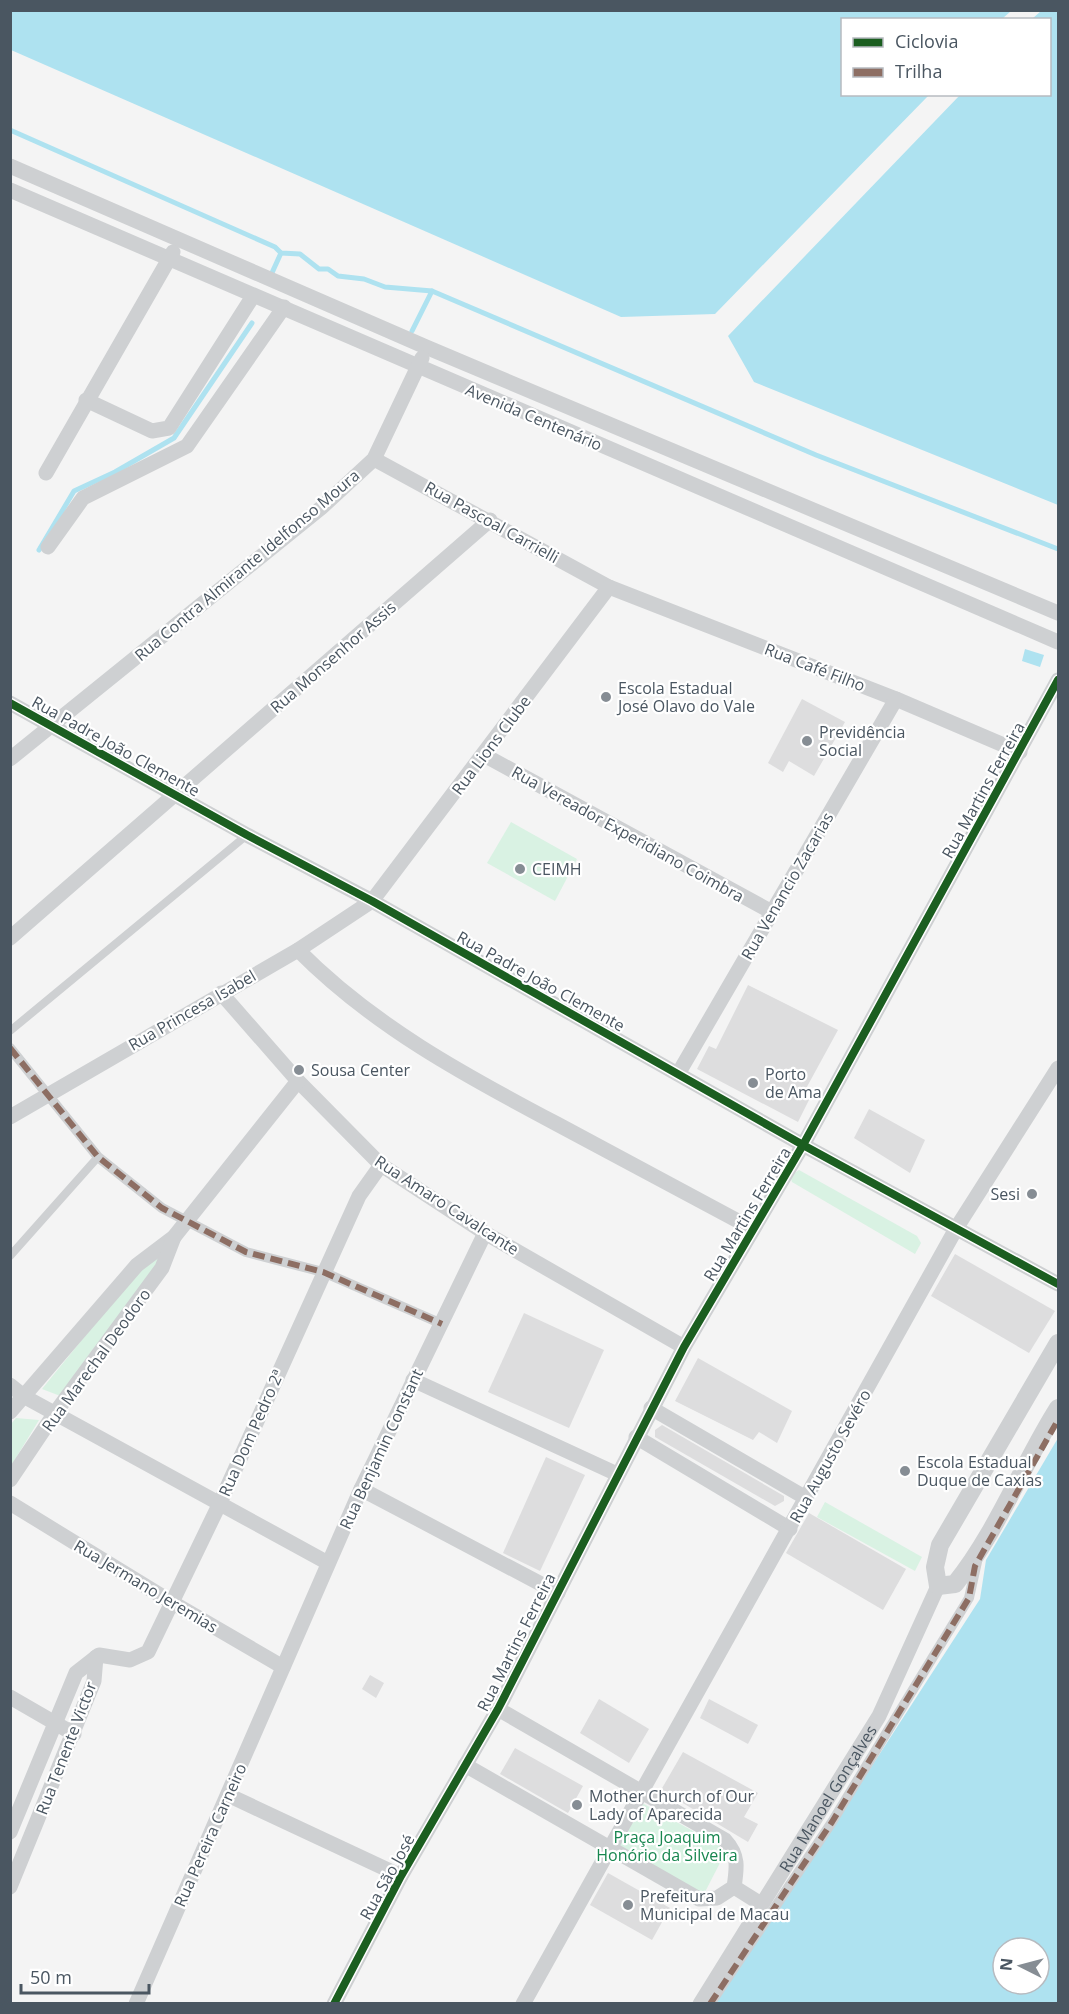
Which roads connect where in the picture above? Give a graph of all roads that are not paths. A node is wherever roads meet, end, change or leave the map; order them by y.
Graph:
1 (10, 166) edge
2 (10, 190) edge
3 (179, 241) junction
4 (169, 260) junction
5 (254, 296) junction
6 (284, 308) junction
7 (426, 347) junction
8 (418, 367) junction
9 (86, 400) junction
10 (374, 459) junction
11 (46, 473) dead end
12 (812, 509) junction
13 (490, 520) junction
14 (804, 534) junction
15 (48, 547) dead end
16 (609, 587) junction
17 (1059, 613) edge
18 (1059, 642) edge
19 (1059, 680) edge
20 (896, 699) junction
21 (10, 703) edge
22 (52, 725) junction
23 (1020, 752) junction
24 (484, 755) junction
25 (10, 759) edge
26 (176, 794) junction
27 (247, 835) junction
28 (372, 901) junction
29 (772, 912) junction
30 (10, 938) edge
31 (298, 950) junction
32 (221, 993) junction
33 (10, 1031) edge
34 (10, 1048) edge
35 (1059, 1068) edge
36 (678, 1074) junction
37 (298, 1081) junction
38 (49, 1093) junction
39 (10, 1117) edge
40 (803, 1145) junction
41 (98, 1157) junction
42 (381, 1165) junction
43 (186, 1221) junction
44 (957, 1227) junction
45 (753, 1229) junction
46 (485, 1233) junction
47 (174, 1237) junction
48 (10, 1256) edge
49 (323, 1272) junction
50 (1059, 1284) edge
51 (442, 1324) junction
52 (1059, 1343) edge
53 (684, 1347) junction
54 (412, 1380) junction
55 (10, 1385) edge
56 (25, 1397) junction
57 (651, 1408) junction
58 (1059, 1408) edge
59 (10, 1413) edge
60 (56, 1413) junction
61 (1059, 1420) edge
62 (636, 1437) junction
63 (617, 1474) junction
64 (10, 1480) edge
65 (361, 1489) junction
66 (806, 1498) junction
67 (10, 1503) edge
68 (219, 1505) junction
69 (790, 1529) junction
70 (328, 1563) junction
71 (938, 1586) junction
72 (558, 1593) junction
73 (173, 1603) junction
74 (96, 1657) junction
75 (283, 1667) junction
76 (10, 1697) edge
77 (498, 1709) junction
78 (53, 1724) junction
79 (74, 1734) junction
80 (465, 1765) junction
81 (640, 1790) junction
82 (228, 1795) junction
83 (10, 1832) edge
84 (608, 1848) junction
85 (17, 1852) edge
86 (401, 1876) junction
87 (10, 1887) edge
88 (734, 1887) junction
89 (761, 1904) junction
90 (136, 2004) edge
91 (334, 2004) edge
92 (523, 2004) edge
93 (699, 2004) edge
94 (711, 2004) edge

1 - 3 street, Avenida Centenário
2 - 4 street, Avenida Centenário
3 - 4 street
3 - 7 street, Avenida Centenário
4 - 5 street, Avenida Centenário
4 - 9 street
5 - 6 street, Avenida Centenário
5 - 9 street
6 - 8 street, Avenida Centenário
6 - 15 street
7 - 8 street, Rua Contra Almirante Idelfonso Moura
7 - 12 street, Avenida Centenário
8 - 10 street, Rua Contra Almirante Idelfonso Moura
8 - 14 street, Avenida Centenário
9 - 11 street
10 - 13 street, Rua Pascoal Carrielli
10 - 22 street, Rua Contra Almirante Idelfonso Moura
12 - 14 street
12 - 17 street, Avenida Centenário
13 - 16 street, Rua Pascoal Carrielli
13 - 26 street, Rua Monsenhor Assis
14 - 18 street, Avenida Centenário
16 - 20 street, Rua Café Filho
16 - 24 street, Rua Lions Clube
19 - 23 street, Rua Martins Ferreira
20 - 23 street, Rua Café Filho
20 - 29 street, Rua Venancio Zacarias
21 - 22 street, Rua Padre João Clemente
22 - 25 street, Rua Contra Almirante Idelfonso Moura
22 - 26 street, Rua Padre João Clemente
23 - 40 street, Rua Martins Ferreira
24 - 28 street, Rua Lions Clube
24 - 29 street, Rua Vereador Experidiano Coimbra
26 - 27 street, Rua Padre João Clemente
26 - 30 street, Rua Monsenhor Assis
27 - 28 street, Rua Padre João Clemente
27 - 33 lane
28 - 31 street, Rua Princesa Isabel
28 - 36 street, Rua Padre João Clemente
29 - 36 street, Rua Venancio Zacarias
31 - 32 street, Rua Princesa Isabel
31 - 45 street
32 - 37 street, Rua Amaro Cavalcante
32 - 38 street, Rua Princesa Isabel
34 - 38 street
35 - 44 street, Rua Augusto Sevéro
36 - 40 street, Rua Padre João Clemente
37 - 42 street, Rua Amaro Cavalcante
37 - 43 street, Rua Marechal Deodoro
38 - 39 street, Rua Princesa Isabel
38 - 41 street
40 - 44 street, Rua Padre João Clemente
40 - 45 street, Rua Martins Ferreira
41 - 43 street
41 - 48 lane
42 - 46 street, Rua Amaro Cavalcante
42 - 49 street, Rua Dom Pedro 2ª
43 - 47 street, Rua Marechal Deodoro
43 - 49 street
44 - 50 street, Rua Padre João Clemente
44 - 66 street, Rua Augusto Sevéro
45 - 53 street, Rua Martins Ferreira
46 - 51 street, Rua Benjamin Constant
46 - 53 street, Rua Amaro Cavalcante
47 - 56 street, Rua Marechal Deodoro
47 - 60 street, Rua Marechal Deodoro
49 - 51 street
49 - 68 street, Rua Dom Pedro 2ª
51 - 54 street, Rua Benjamin Constant
52 - 71 street, Rua Manoel Gonçalves
53 - 57 street, Rua Martins Ferreira
54 - 63 street
54 - 65 street, Rua Benjamin Constant
55 - 56 street
56 - 59 street, Rua Marechal Deodoro
56 - 60 street
57 - 62 street, Rua Martins Ferreira
57 - 66 street
58 - 71 street
60 - 64 street, Rua Marechal Deodoro
60 - 68 street
61 - 94 street
62 - 63 street, Rua Martins Ferreira
62 - 69 street
63 - 72 street, Rua Martins Ferreira
65 - 70 street, Rua Benjamin Constant
65 - 72 street
66 - 69 street, Rua Augusto Sevéro
67 - 73 street, Rua Jermano Jeremias
68 - 70 street
68 - 73 street, Rua Dom Pedro 2ª
69 - 81 street, Rua Augusto Sevéro
70 - 75 street, Rua Benjamin Constant
71 - 89 street, Rua Manoel Gonçalves
72 - 77 street, Rua Martins Ferreira
73 - 74 street, Rua Dom Pedro 2ª
73 - 75 street, Rua Jermano Jeremias
74 - 78 street, Rua Tenente Victor
74 - 79 street, Rua Tenente Victor
75 - 82 street, Rua Pereira Carneiro
76 - 78 street
77 - 80 street, Rua Martins Ferreira
77 - 81 street
78 - 79 street
78 - 83 street, Rua Tenente Victor
79 - 85 street, Rua Tenente Victor
80 - 84 street
80 - 86 street, Rua São José
81 - 84 street, Rua Augusto Sevéro
81 - 88 street
82 - 86 street
82 - 90 street, Rua Pereira Carneiro
84 - 88 street
84 - 92 street, Rua Augusto Sevéro
85 - 87 street, Rua Tenente Victor
86 - 91 street, Rua São José
88 - 89 street
89 - 93 street, Rua Manoel Gonçalves

